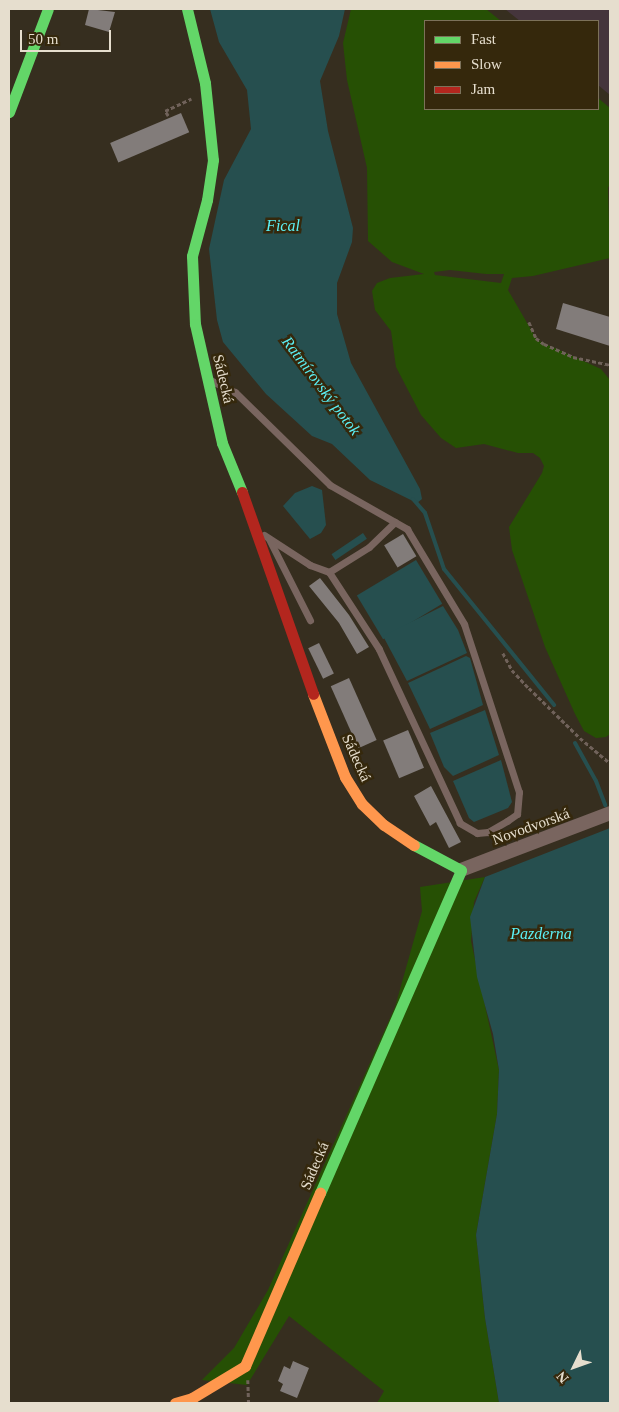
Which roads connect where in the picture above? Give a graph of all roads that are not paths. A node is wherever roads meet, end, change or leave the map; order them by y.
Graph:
1 (48, 9) edge
2 (187, 9) edge
3 (9, 112) edge
4 (206, 378) junction
5 (395, 522) junction
6 (258, 530) junction
7 (270, 539) junction
8 (329, 572) junction
9 (310, 620) dead end
10 (610, 813) edge
11 (461, 870) junction
12 (175, 1403) edge

1 - 3 street
2 - 4 street, Sádecká
4 - 5 lane
4 - 6 street, Sádecká
5 - 8 lane
5 - 8 lane
6 - 7 lane
6 - 11 street, Sádecká
7 - 8 lane
7 - 9 lane
10 - 11 street, Novodvorská
11 - 12 street, Sádecká

